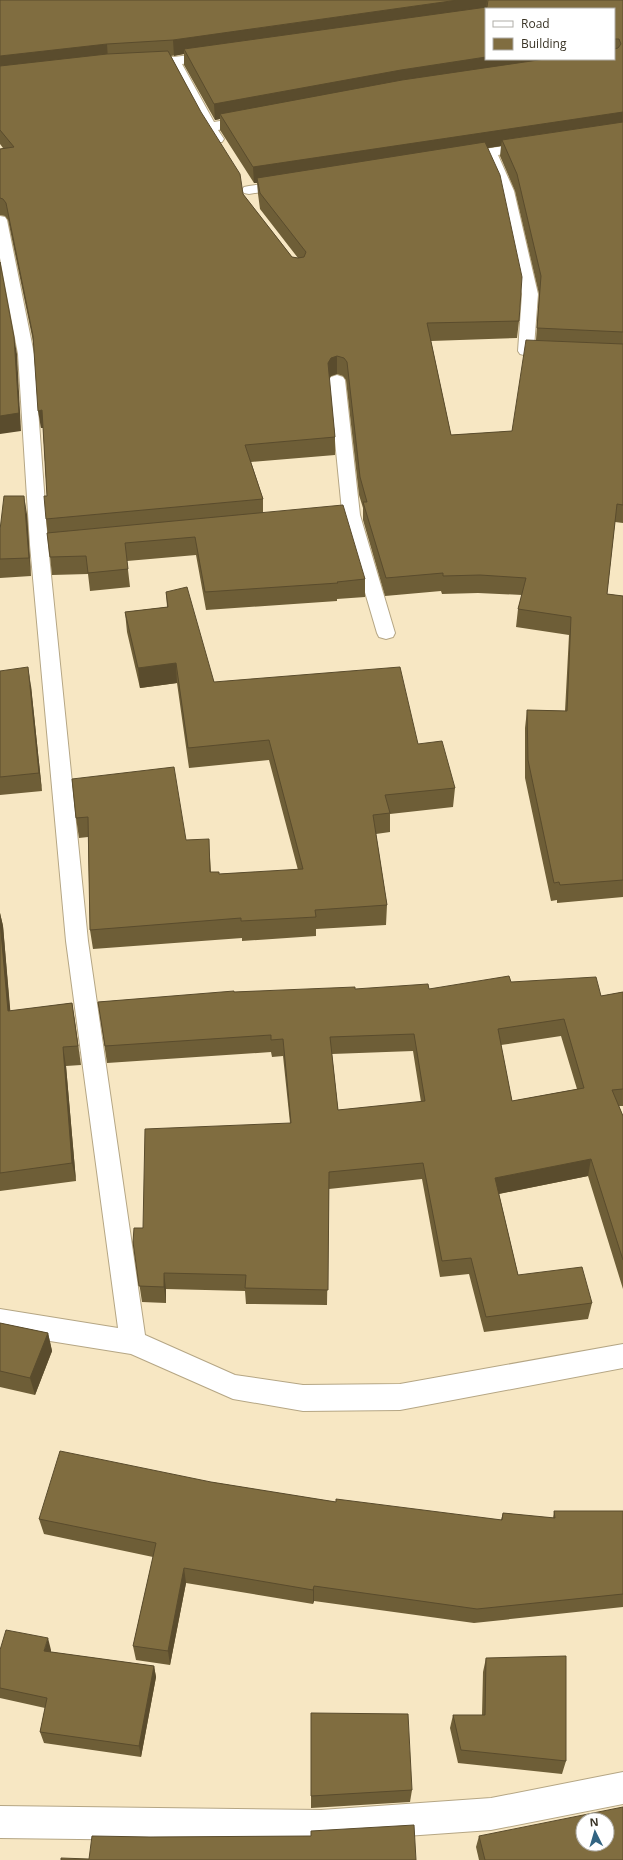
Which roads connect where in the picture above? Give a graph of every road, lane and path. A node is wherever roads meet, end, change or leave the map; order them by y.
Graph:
1 (228, 54) edge
2 (174, 61) junction
3 (133, 63) edge
4 (264, 117) edge
5 (210, 128) junction
6 (545, 144) edge
7 (490, 152) junction
8 (226, 153) edge
9 (443, 159) edge
10 (241, 178) edge
11 (303, 182) edge
12 (0, 220) edge
13 (556, 352) edge
14 (337, 380) dead end
15 (351, 515) junction
16 (297, 521) edge
17 (386, 633) dead end
18 (0, 1321) edge
19 (133, 1342) junction
20 (623, 1356) edge
21 (623, 1788) edge
22 (0, 1822) edge

1 - 2 street
2 - 3 street
2 - 5 street
4 - 5 street
5 - 8 street
6 - 7 street
7 - 9 street
7 - 13 street
10 - 11 street
12 - 19 street
14 - 15 street
15 - 16 street
15 - 17 street
18 - 19 street
19 - 20 street
21 - 22 street

